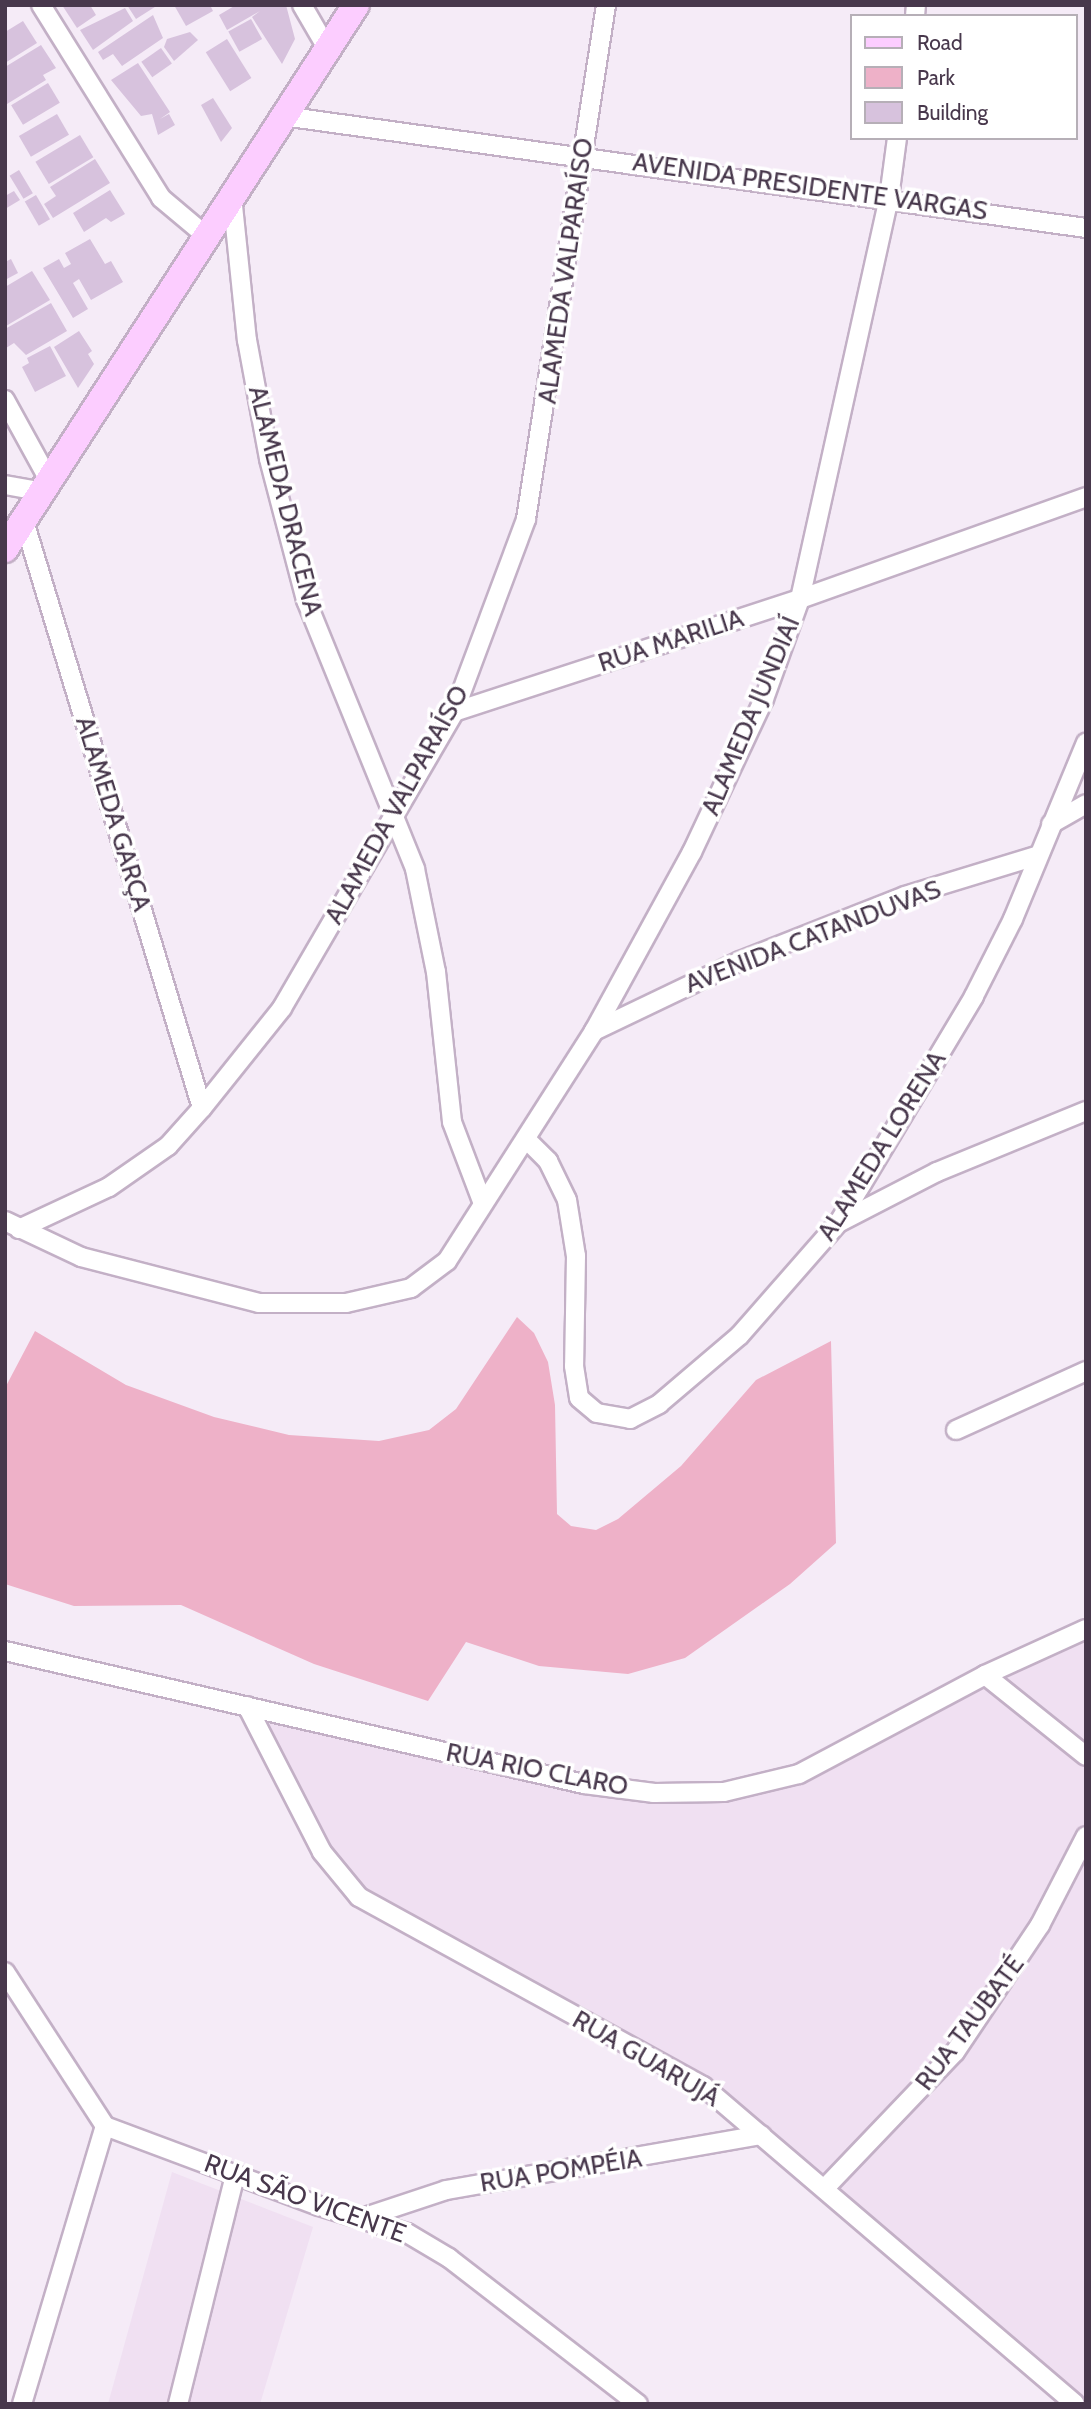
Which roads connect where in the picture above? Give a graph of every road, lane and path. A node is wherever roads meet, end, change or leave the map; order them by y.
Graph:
1 (41, 5) edge
2 (302, 5) edge
3 (356, 5) edge
4 (606, 5) edge
5 (327, 48) junction
6 (283, 116) junction
7 (897, 140) edge
8 (583, 155) junction
9 (232, 194) junction
10 (889, 198) junction
11 (1086, 228) edge
12 (205, 235) junction
13 (5, 400) edge
14 (5, 485) edge
15 (47, 487) junction
16 (1086, 497) edge
17 (24, 521) junction
18 (5, 549) edge
19 (800, 599) junction
20 (454, 712) junction
21 (1086, 743) edge
22 (1086, 804) edge
23 (395, 817) junction
24 (1051, 824) junction
25 (1036, 856) junction
26 (594, 1031) junction
27 (202, 1108) junction
28 (1086, 1111) edge
29 (527, 1140) junction
30 (482, 1201) junction
31 (839, 1223) junction
32 (12, 1225) edge
33 (1086, 1371) edge
34 (956, 1430) dead end
35 (1086, 1629) edge
36 (5, 1651) edge
37 (985, 1675) junction
38 (247, 1706) junction
39 (1086, 1756) edge
40 (1086, 1836) edge
41 (5, 1972) edge
42 (105, 2126) junction
43 (761, 2135) junction
44 (235, 2175) junction
45 (825, 2188) junction
46 (365, 2217) junction
47 (22, 2404) edge
48 (178, 2404) edge
49 (639, 2404) edge
50 (1074, 2404) edge

1 - 12 street
2 - 5 street
3 - 5 main road
4 - 8 street, ALAMEDA VALPARAÍSO
5 - 6 main road
6 - 8 street, AVENIDA PRESIDENTE VARGAS
6 - 9 main road
7 - 10 street, ALAMEDA JUNDIAÍ
8 - 10 street, AVENIDA PRESIDENTE VARGAS
8 - 20 street, ALAMEDA VALPARAÍSO
9 - 12 main road
9 - 23 street, ALAMEDA DRACENA
10 - 11 street, AVENIDA PRESIDENTE VARGAS
10 - 19 street, ALAMEDA JUNDIAÍ
12 - 15 main road
13 - 15 street
14 - 15 street
15 - 17 main road
16 - 19 street, RUA MARILIA
17 - 18 main road
17 - 27 street, ALAMEDA GARÇA
19 - 20 street, RUA MARILIA
19 - 26 street, ALAMEDA JUNDIAÍ
20 - 23 street, ALAMEDA VALPARAÍSO
21 - 24 street, ALAMEDA LORENA
22 - 24 street
23 - 27 street, ALAMEDA VALPARAÍSO
23 - 30 street, ALAMEDA DRACENA
24 - 25 street, ALAMEDA LORENA
25 - 26 street, AVENIDA CATANDUVAS
25 - 31 street, ALAMEDA LORENA
26 - 29 street, ALAMEDA JUNDIAÍ
27 - 32 street, ALAMEDA VALPARAÍSO
28 - 31 street
29 - 30 street, ALAMEDA JUNDIAÍ
29 - 31 street, ALAMEDA LORENA
30 - 32 street, ALAMEDA JUNDIAÍ
33 - 34 street
35 - 37 street, RUA RIO CLARO
36 - 38 street, RUA RIO CLARO
37 - 38 street, RUA RIO CLARO
37 - 39 street
38 - 43 street, RUA GUARUJÁ
40 - 45 street, RUA TAUBATÉ
41 - 42 street
42 - 44 street, RUA SÃO VICENTE
42 - 47 street
43 - 45 street, RUA GUARUJÁ
43 - 46 street, RUA POMPÉIA
44 - 46 street, RUA SÃO VICENTE
44 - 48 street
45 - 50 street, RUA GUARUJÁ
46 - 49 street, RUA SÃO VICENTE

